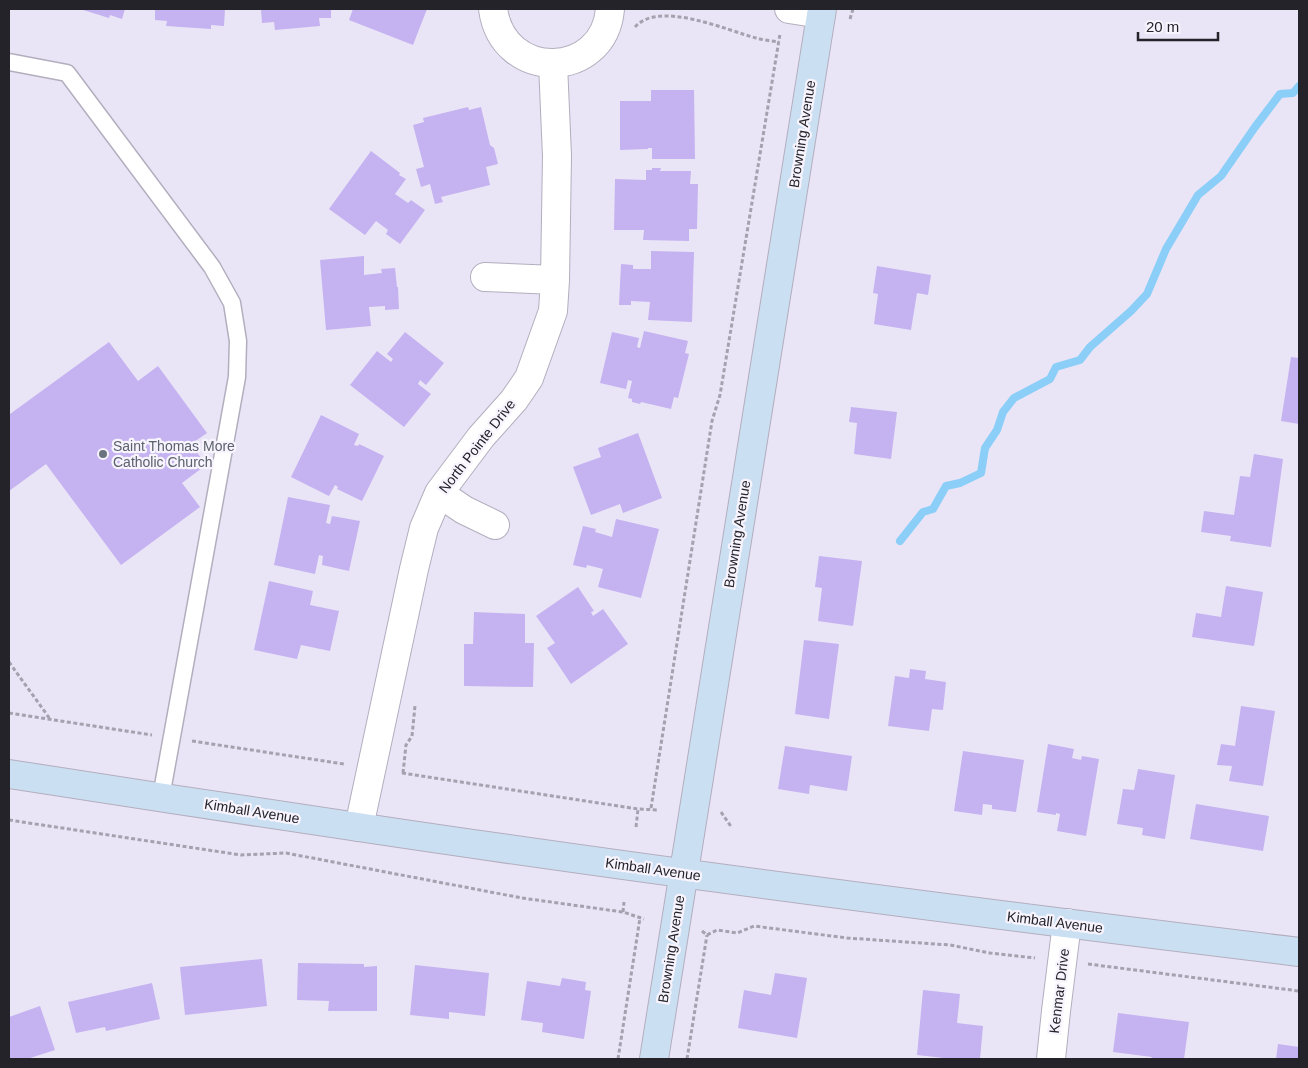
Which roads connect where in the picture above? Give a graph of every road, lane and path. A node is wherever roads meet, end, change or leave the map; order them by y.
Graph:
1 (492, 9) edge
2 (610, 9) edge
3 (821, 12) edge
4 (785, 17) edge
5 (9, 62) edge
6 (553, 64) junction
7 (485, 277) dead end
8 (555, 280) junction
9 (439, 493) junction
10 (495, 525) dead end
11 (9, 662) edge
12 (9, 713) edge
13 (51, 720) junction
14 (172, 738) junction
15 (372, 768) junction
16 (9, 774) edge
17 (161, 797) junction
18 (651, 808) junction
19 (638, 809) junction
20 (659, 810) dead end
21 (9, 820) edge
22 (359, 827) junction
23 (636, 827) dead end
24 (683, 873) junction
25 (624, 902) dead end
26 (623, 912) junction
27 (1067, 923) junction
28 (700, 928) dead end
29 (707, 934) junction
30 (1299, 952) edge
31 (1062, 961) junction
32 (1299, 991) edge
33 (618, 1059) edge
34 (654, 1059) edge
35 (687, 1059) edge
36 (1051, 1059) edge

1 - 6 street
2 - 6 street
3 - 4 street
3 - 24 main road, Browning Avenue
4 - 18 path
5 - 14 lane
6 - 8 street, North Pointe Drive
7 - 8 street
8 - 9 street, North Pointe Drive
9 - 10 street
9 - 15 street, North Pointe Drive
11 - 13 path
12 - 13 path
13 - 14 path
14 - 15 path
14 - 17 lane
15 - 19 path
15 - 22 street, North Pointe Drive
16 - 17 main road, Kimball Avenue
17 - 22 main road, Kimball Avenue
18 - 19 path
18 - 20 path
19 - 23 path
21 - 26 path
22 - 24 main road, Kimball Avenue
24 - 27 main road, Kimball Avenue
24 - 34 main road, Browning Avenue
25 - 26 path
26 - 33 path
27 - 30 main road, Kimball Avenue
27 - 31 street, Kenmar Drive
28 - 29 path
29 - 31 path
29 - 35 path
31 - 32 path
31 - 36 street, Kenmar Drive

